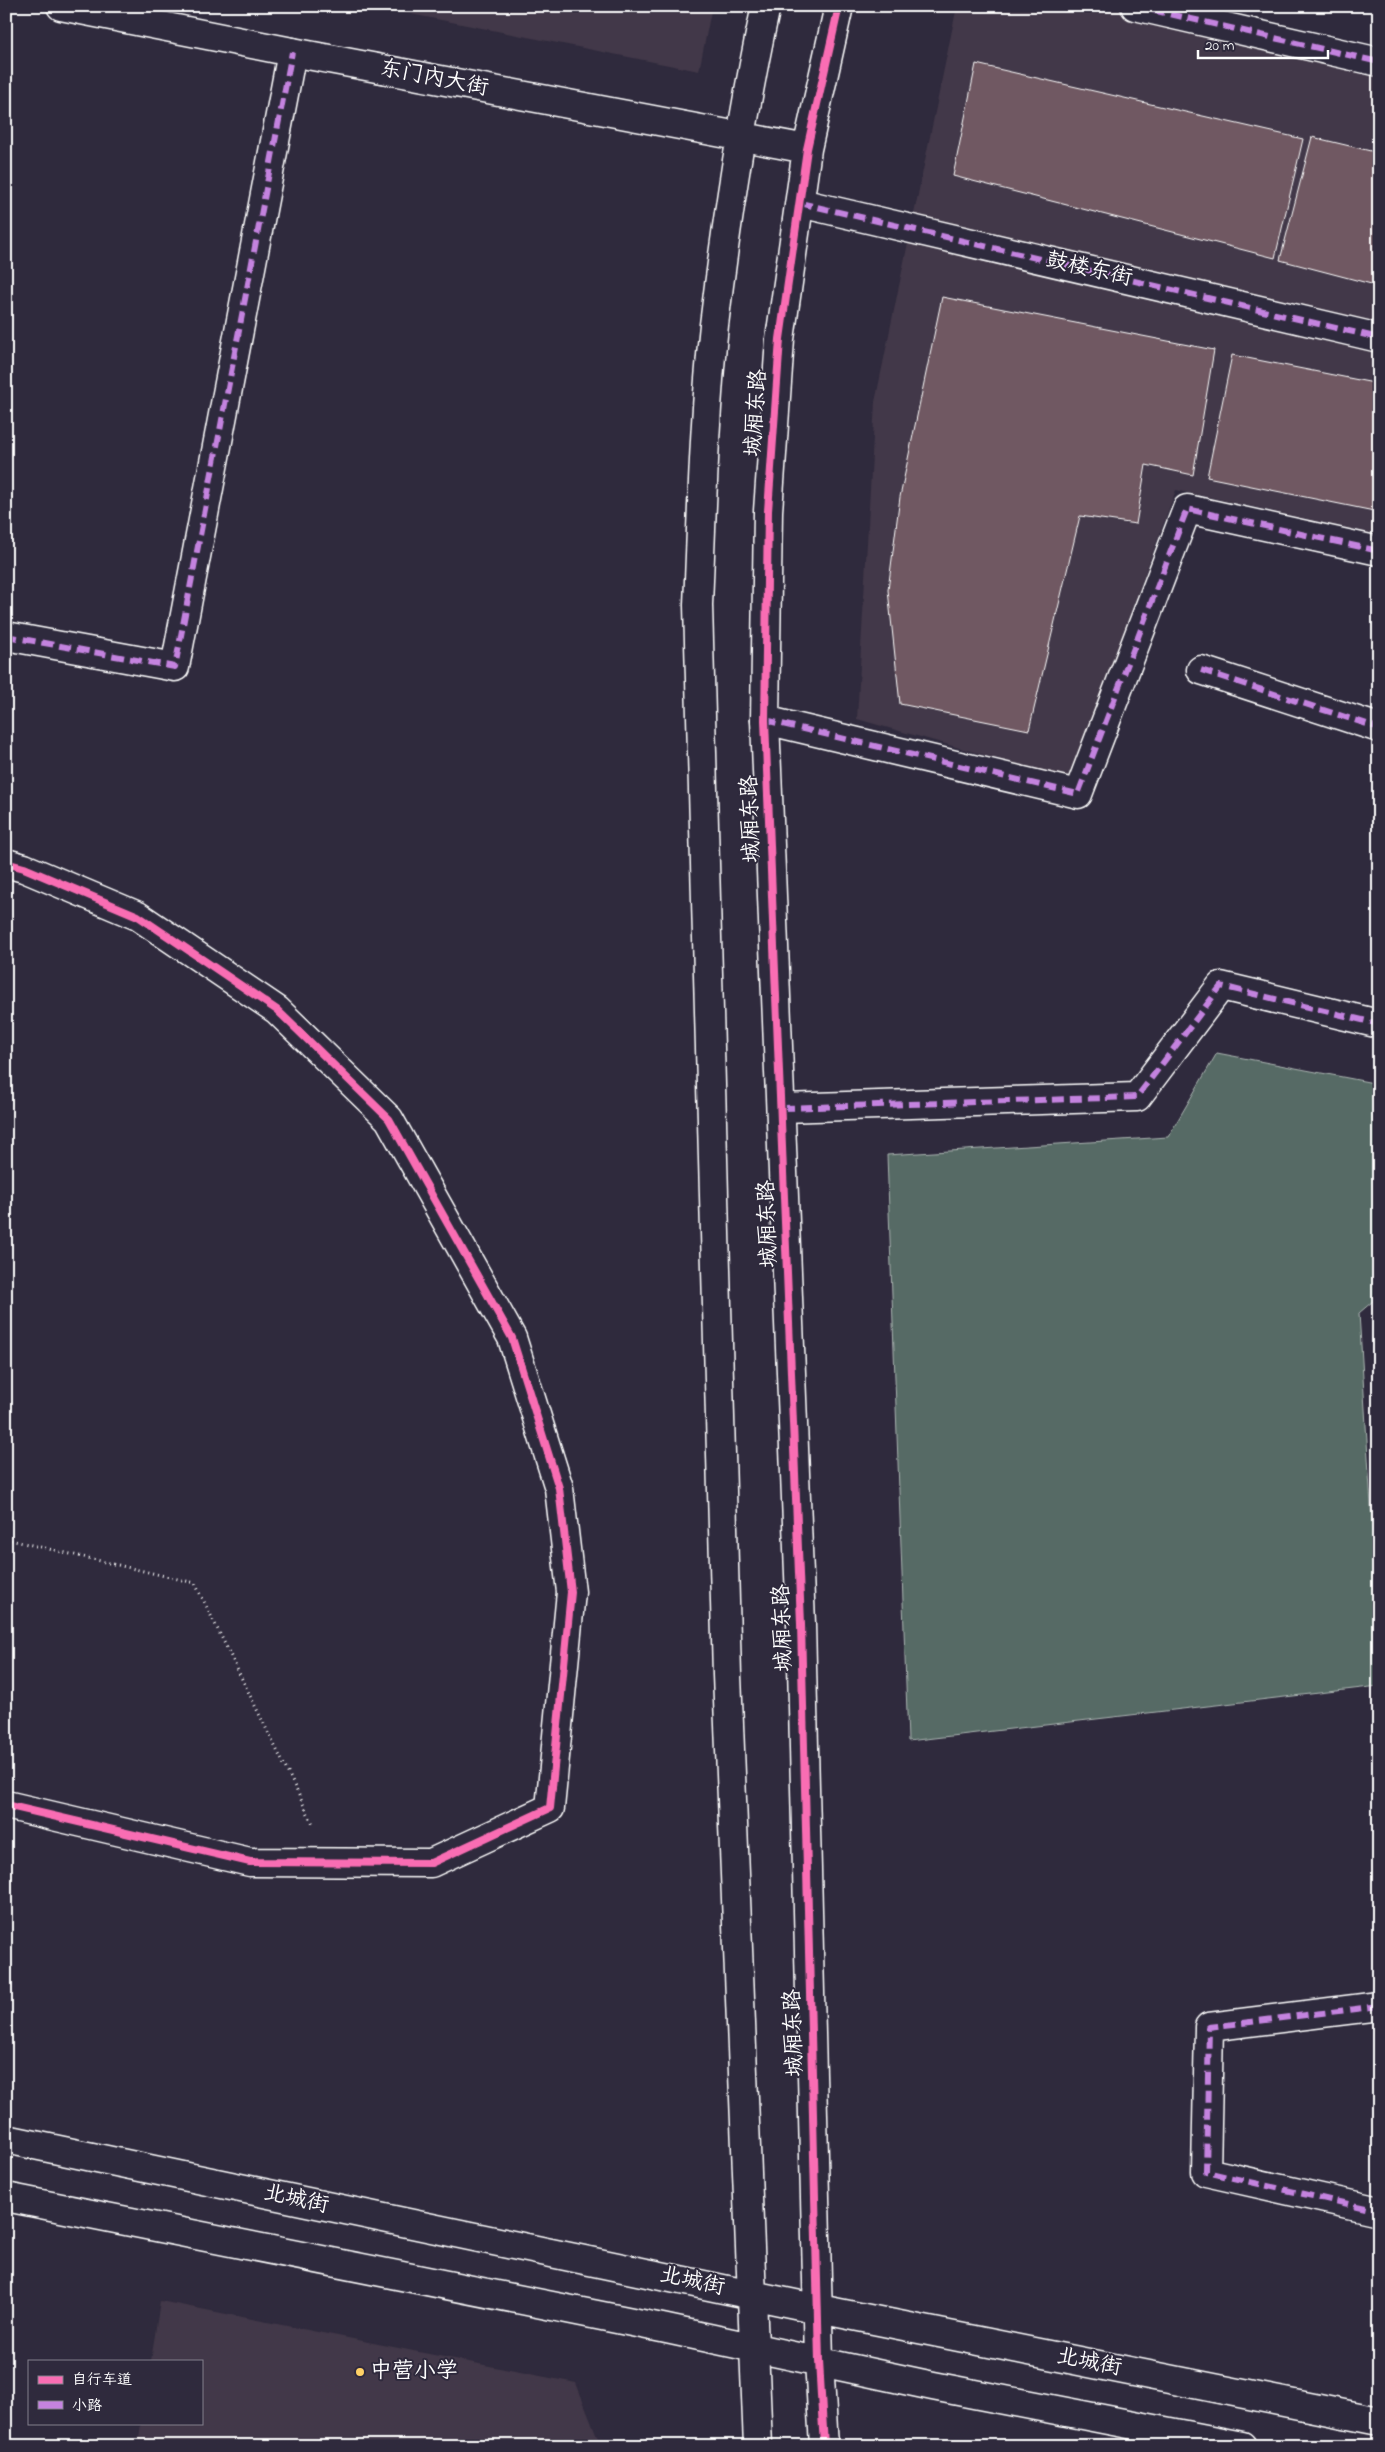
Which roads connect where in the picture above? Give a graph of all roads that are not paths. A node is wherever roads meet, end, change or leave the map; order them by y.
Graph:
1 (61, 6) edge
2 (766, 6) edge
3 (839, 6) edge
4 (1136, 6) edge
5 (292, 52) junction
6 (1379, 62) edge
7 (741, 136) junction
8 (807, 149) junction
9 (800, 203) junction
10 (1379, 338) edge
11 (1379, 551) edge
12 (6, 636) edge
13 (1201, 670) dead end
14 (765, 720) junction
15 (1379, 728) edge
16 (6, 863) edge
17 (1379, 1024) edge
18 (782, 1108) junction
19 (6, 1805) edge
20 (1379, 2006) edge
21 (6, 2139) edge
22 (6, 2197) edge
23 (1379, 2211) edge
24 (752, 2295) junction
25 (819, 2309) junction
26 (753, 2348) junction
27 (819, 2361) junction
28 (1379, 2421) edge
29 (758, 2446) edge
30 (824, 2446) edge
31 (1242, 2446) edge

1 - 5 street, 东门内大街
2 - 7 street
3 - 8 street, 城厢东路
4 - 6 street
5 - 7 street, 东门内大街
5 - 12 street
7 - 8 street, 东门内大街
7 - 24 street
8 - 9 street, 城厢东路
9 - 10 street, 鼓楼东街
9 - 14 street, 城厢东路
11 - 14 street
13 - 15 street
14 - 18 street, 城厢东路
16 - 19 street
17 - 18 street
18 - 25 street, 城厢东路
20 - 23 street
21 - 24 street, 北城街
22 - 26 street
24 - 25 street, 北城街
24 - 26 street
25 - 27 street, 城厢东路
25 - 28 street, 北城街
26 - 27 street
26 - 29 street
27 - 30 street, 城厢东路
27 - 31 street

